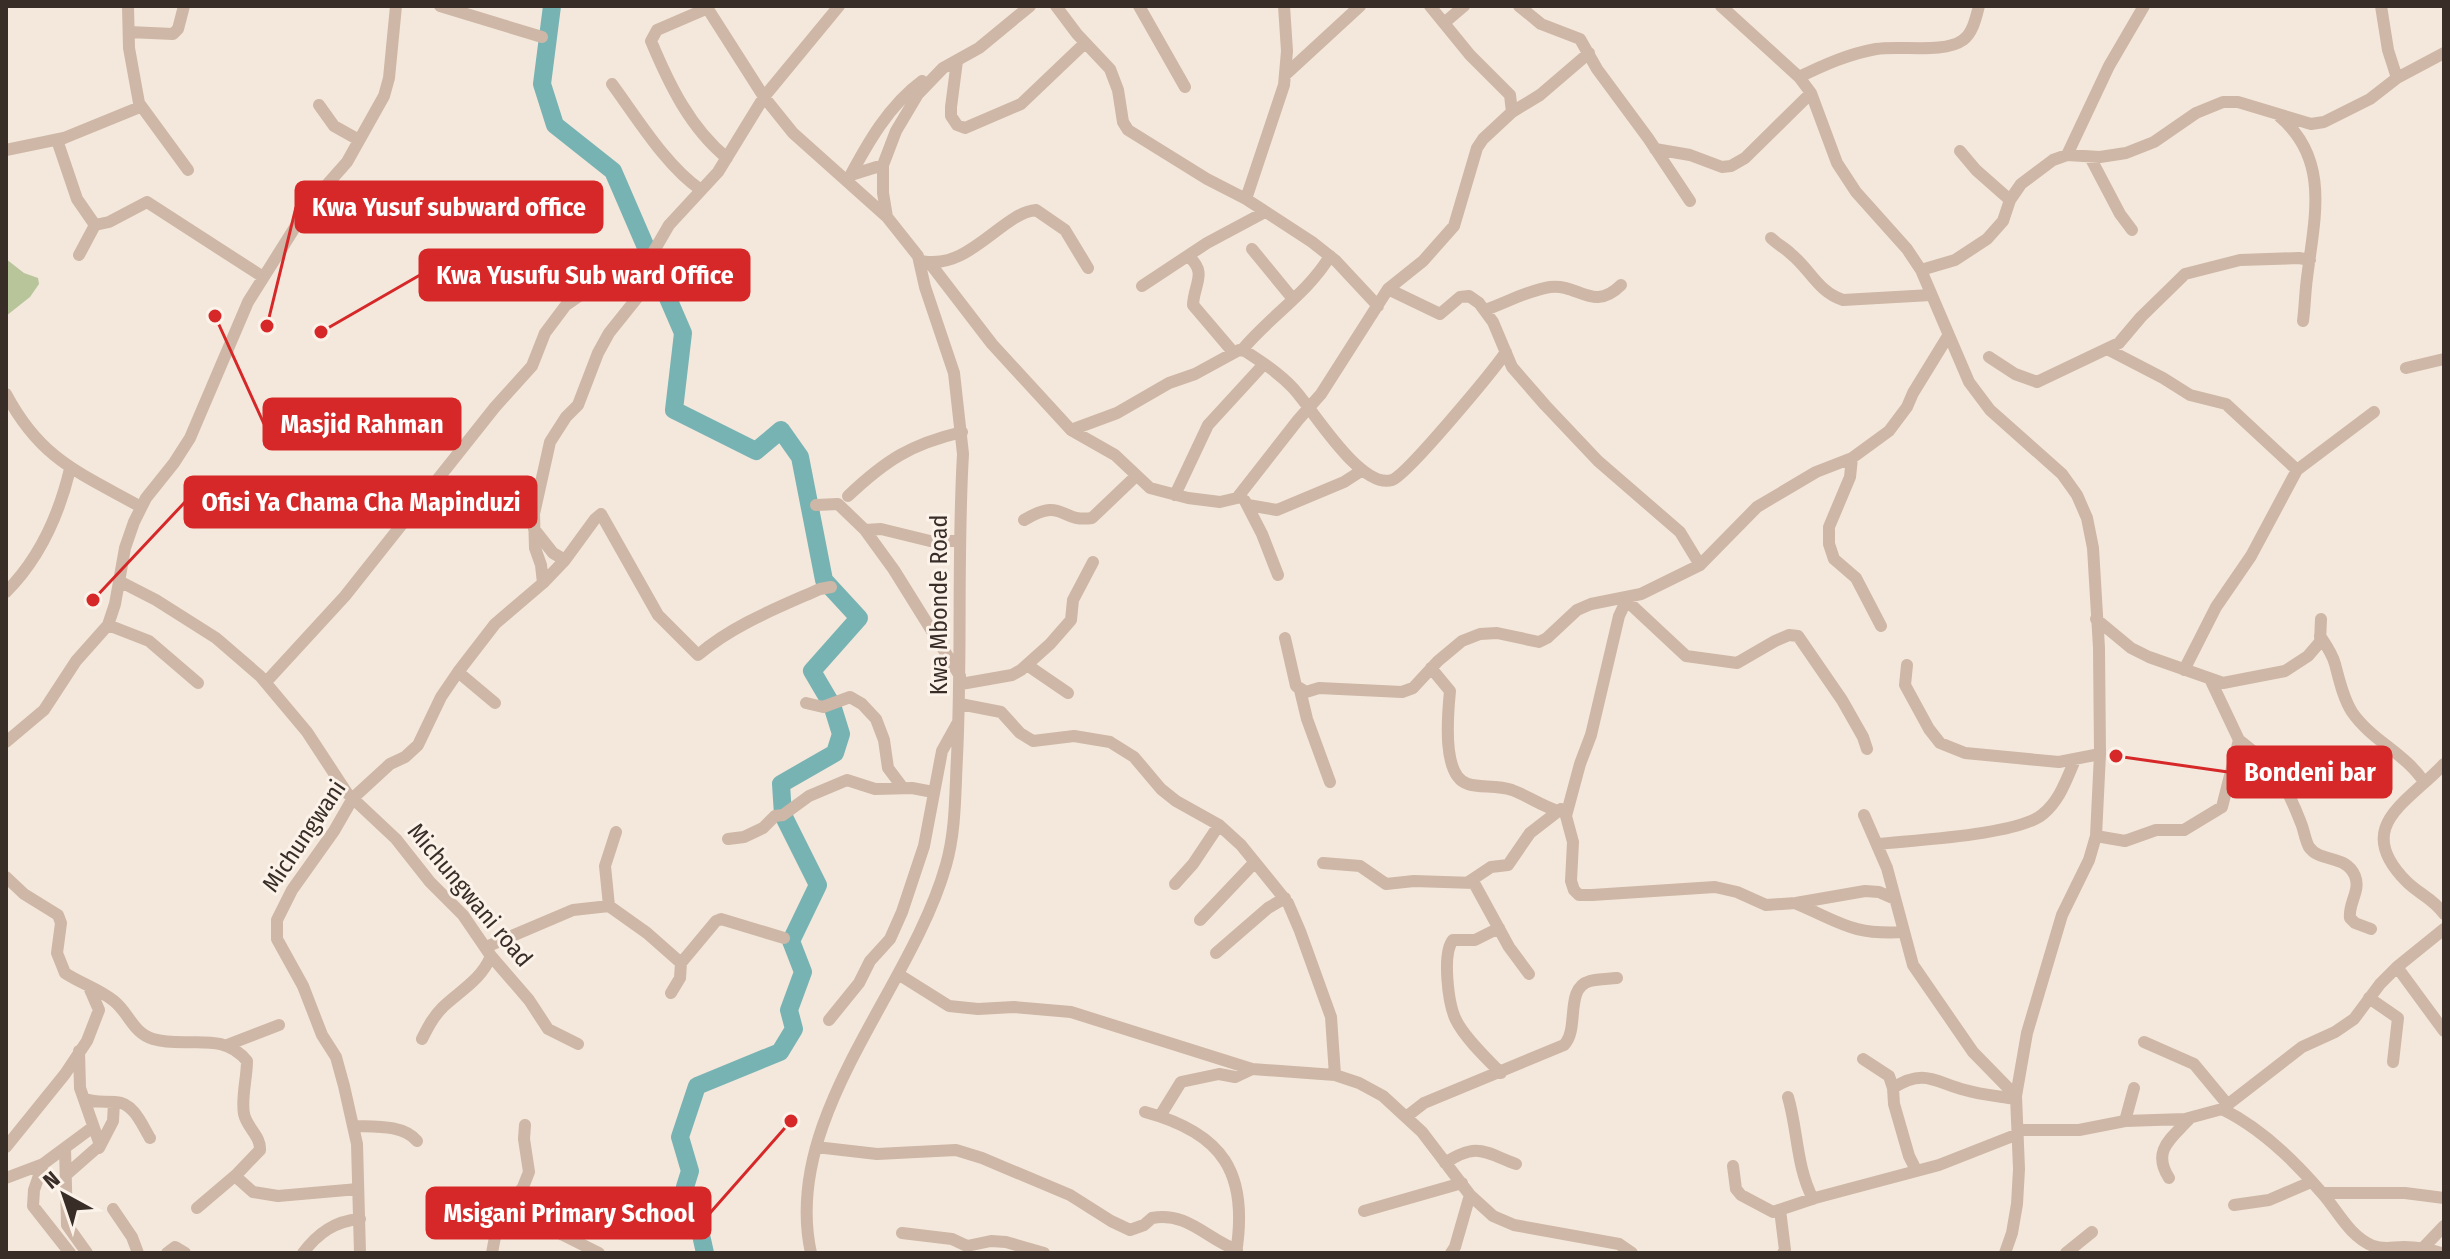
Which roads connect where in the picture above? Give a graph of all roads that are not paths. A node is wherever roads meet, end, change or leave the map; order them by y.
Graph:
1 (128, 6) edge
2 (184, 6) edge
3 (396, 6) edge
4 (440, 6) edge
5 (839, 6) edge
6 (1030, 6) edge
7 (1056, 6) edge
8 (1139, 6) edge
9 (1284, 6) edge
10 (1360, 6) edge
11 (1430, 6) edge
12 (1464, 6) edge
13 (1519, 6) edge
14 (1721, 6) edge
15 (1979, 6) edge
16 (2144, 6) edge
17 (2381, 6) edge
18 (707, 7) edge
19 (1444, 23) junction
20 (129, 32) junction
21 (542, 37) dead end
22 (1085, 43) junction
23 (1589, 53) junction
24 (2442, 57) edge
25 (957, 61) junction
26 (943, 68) junction
27 (1285, 75) junction
28 (1799, 77) junction
29 (2397, 78) junction
30 (612, 84) dead end
31 (1185, 87) dead end
32 (1811, 93) junction
33 (764, 97) junction
34 (319, 105) dead end
35 (140, 107) junction
36 (1512, 112) junction
37 (2277, 115) junction
38 (57, 140) junction
39 (359, 140) junction
40 (1655, 149) junction
41 (6, 150) edge
42 (1960, 151) dead end
43 (2067, 155) junction
44 (2090, 157) junction
45 (727, 158) junction
46 (883, 165) junction
47 (188, 170) dead end
48 (850, 177) junction
49 (701, 190) junction
50 (1246, 199) junction
51 (2010, 200) junction
52 (1690, 201) dead end
53 (1265, 212) junction
54 (887, 217) junction
55 (95, 225) junction
56 (2132, 230) dead end
57 (1771, 238) dead end
58 (1252, 249) dead end
59 (79, 255) dead end
60 (1188, 256) junction
61 (1330, 256) junction
62 (2310, 260) junction
63 (924, 261) junction
64 (647, 263) junction
65 (1088, 268) dead end
66 (1921, 270) junction
67 (263, 277) junction
68 (1621, 285) dead end
69 (1142, 286) dead end
70 (1388, 289) junction
71 (1931, 295) junction
72 (1293, 299) junction
73 (1378, 306) junction
74 (1485, 310) junction
75 (2303, 321) dead end
76 (1948, 336) junction
77 (2107, 349) junction
78 (1237, 351) junction
79 (1506, 352) junction
80 (1989, 357) dead end
81 (2444, 359) edge
82 (1264, 364) junction
83 (2406, 368) dead end
84 (6, 394) edge
85 (1311, 408) junction
86 (2374, 412) dead end
87 (1071, 430) junction
88 (962, 432) junction
89 (1852, 458) junction
90 (70, 469) junction
91 (2297, 470) junction
92 (1361, 471) junction
93 (1136, 476) junction
94 (1175, 495) junction
95 (848, 496) dead end
96 (1244, 501) junction
97 (816, 505) dead end
98 (141, 507) junction
99 (1024, 520) dead end
100 (534, 529) junction
101 (865, 530) junction
102 (960, 541) junction
103 (565, 560) junction
104 (1093, 562) dead end
105 (1700, 565) junction
106 (1278, 575) dead end
107 (119, 581) junction
108 (543, 583) junction
109 (831, 587) dead end
110 (6, 592) edge
111 (1627, 599) junction
112 (2096, 619) junction
113 (2321, 619) dead end
114 (108, 625) junction
115 (1881, 626) dead end
116 (2320, 636) junction
117 (1285, 638) dead end
118 (1027, 665) junction
119 (1907, 665) dead end
120 (1431, 668) junction
121 (2184, 670) junction
122 (458, 672) junction
123 (961, 680) junction
124 (2211, 681) junction
125 (266, 682) junction
126 (198, 683) dead end
127 (1300, 690) junction
128 (1068, 693) dead end
129 (495, 703) dead end
130 (806, 703) dead end
131 (960, 704) junction
132 (959, 721) junction
133 (12, 728) edge
134 (2239, 740) junction
135 (6, 742) edge
136 (1867, 749) dead end
137 (2100, 754) junction
138 (2075, 760) junction
139 (2444, 764) edge
140 (1330, 782) dead end
141 (2424, 782) junction
142 (903, 788) junction
143 (933, 792) junction
144 (353, 798) junction
145 (1569, 801) junction
146 (1558, 811) junction
147 (1864, 815) dead end
148 (1219, 825) junction
149 (616, 832) dead end
150 (2096, 836) junction
151 (728, 839) dead end
152 (1878, 844) junction
153 (1255, 862) junction
154 (1323, 863) dead end
155 (6, 877) edge
156 (1470, 881) junction
157 (1175, 884) dead end
158 (1285, 898) junction
159 (1895, 899) junction
160 (1796, 903) junction
161 (609, 906) junction
162 (2444, 914) edge
163 (1200, 920) dead end
164 (1499, 928) junction
165 (2371, 929) dead end
166 (2444, 929) edge
167 (1904, 932) junction
168 (784, 938) dead end
169 (488, 952) junction
170 (1216, 953) dead end
171 (681, 963) junction
172 (2397, 967) junction
173 (898, 974) junction
174 (1529, 974) dead end
175 (1617, 978) dead end
176 (89, 987) junction
177 (671, 993) dead end
178 (2369, 998) junction
179 (829, 1020) dead end
180 (279, 1025) dead end
181 (2444, 1031) edge
182 (422, 1039) dead end
183 (2144, 1042) dead end
184 (578, 1044) dead end
185 (227, 1045) junction
186 (79, 1051) junction
187 (1863, 1059) dead end
188 (2393, 1062) dead end
189 (1252, 1069) junction
190 (1501, 1073) junction
191 (1335, 1075) junction
192 (1893, 1088) junction
193 (2134, 1088) dead end
194 (1788, 1097) dead end
195 (2016, 1097) junction
196 (85, 1099) junction
197 (114, 1102) junction
198 (2225, 1107) junction
199 (1145, 1112) dead end
200 (1160, 1116) junction
201 (1406, 1117) junction
202 (2190, 1118) junction
203 (2125, 1121) junction
204 (525, 1125) dead end
205 (353, 1126) junction
206 (93, 1127) junction
207 (2018, 1132) junction
208 (150, 1138) dead end
209 (417, 1141) dead end
210 (6, 1147) edge
211 (816, 1147) junction
212 (65, 1148) junction
213 (99, 1148) junction
214 (1445, 1163) junction
215 (43, 1164) junction
216 (1516, 1164) dead end
217 (1733, 1166) dead end
218 (1916, 1170) junction
219 (67, 1174) junction
220 (235, 1176) junction
221 (6, 1178) edge
222 (2169, 1178) dead end
223 (2311, 1182) junction
224 (1462, 1183) junction
225 (358, 1187) junction
226 (2322, 1193) junction
227 (1470, 1195) junction
228 (2444, 1198) edge
229 (1813, 1199) junction
230 (2234, 1205) dead end
231 (197, 1208) dead end
232 (113, 1209) dead end
233 (1780, 1210) junction
234 (1364, 1211) dead end
235 (360, 1219) junction
236 (2444, 1226) edge
237 (497, 1228) junction
238 (2092, 1232) dead end
239 (902, 1233) dead end
240 (2357, 1235) junction
241 (2423, 1248) junction
242 (2386, 1251) edge
243 (1237, 1252) edge
244 (70, 1253) edge
245 (87, 1253) edge
246 (138, 1253) edge
247 (167, 1253) edge
248 (185, 1253) edge
249 (303, 1253) edge
250 (360, 1253) edge
251 (492, 1253) edge
252 (599, 1253) edge
253 (811, 1253) edge
254 (1044, 1253) edge
255 (1451, 1253) edge
256 (1632, 1253) edge
257 (1783, 1253) edge
258 (2005, 1253) edge
259 (2066, 1253) edge
260 (2359, 1253) edge
261 (2441, 1253) edge

1 - 20 street
2 - 20 street
3 - 39 street
4 - 21 street
5 - 33 street
6 - 25 street
7 - 22 street
8 - 31 street
9 - 27 street
10 - 27 street
11 - 19 street
12 - 19 street
13 - 23 street
14 - 28 street
15 - 28 street
16 - 43 street
17 - 29 street
18 - 33 street, Kwa Mbonde Road
18 - 45 street
19 - 36 street
20 - 35 street
22 - 25 street
22 - 50 street
23 - 36 street
23 - 40 street
24 - 29 street
25 - 26 street
26 - 46 street
26 - 48 street
27 - 50 street
28 - 32 street
29 - 37 street
30 - 49 street
32 - 40 street
32 - 66 street
33 - 45 street
33 - 48 street, Kwa Mbonde Road
34 - 39 street
35 - 38 street
35 - 47 street
36 - 70 street
37 - 44 street
37 - 62 street
38 - 41 street
38 - 55 street
39 - 67 street
40 - 52 street
42 - 51 street
43 - 44 street
43 - 51 street
44 - 56 street
45 - 49 street
46 - 48 street
46 - 54 street
48 - 54 street, Kwa Mbonde Road
49 - 64 street
50 - 53 street
51 - 66 street
53 - 60 street
53 - 61 street
54 - 63 street, Kwa Mbonde Road
55 - 59 street
55 - 67 street
57 - 71 street
58 - 72 street
60 - 69 street
60 - 78 street
61 - 72 street
61 - 73 street
62 - 75 street
62 - 77 street
63 - 65 street
63 - 87 street
63 - 88 street, Kwa Mbonde Road
64 - 100 street
64 - 125 street
66 - 71 street
67 - 98 street
68 - 74 street
70 - 73 street
70 - 74 street
71 - 76 street
72 - 78 street
73 - 85 street
74 - 79 street
76 - 89 street
76 - 112 street
77 - 80 street
77 - 91 street
78 - 82 street
78 - 87 street
79 - 92 street
79 - 105 street
81 - 83 street
82 - 85 street
82 - 94 street
84 - 90 street
85 - 92 street
85 - 96 street
86 - 91 street
87 - 93 street
88 - 95 street
88 - 102 street, Kwa Mbonde Road
89 - 105 street
89 - 115 street
90 - 98 street
90 - 110 street
91 - 121 street
92 - 96 street
93 - 94 street
93 - 99 street
94 - 96 street
96 - 106 street
97 - 101 street
98 - 107 street
100 - 103 street
100 - 108 street
101 - 102 street
101 - 123 street
102 - 123 street, Kwa Mbonde Road
103 - 108 street, Michungwani
103 - 109 street, Michungwani
104 - 118 street
105 - 111 street
107 - 114 street
107 - 125 street, Michungwani road
108 - 122 street, Michungwani
111 - 120 street
111 - 136 street
111 - 145 street
112 - 121 street
112 - 137 street
113 - 116 street
114 - 126 street
114 - 133 street
116 - 124 street
116 - 141 street
117 - 127 street
118 - 123 street
118 - 128 street
119 - 138 street
120 - 127 street
120 - 146 street
121 - 124 street
122 - 129 street
122 - 144 street, Michungwani
123 - 131 street, Kwa Mbonde Road
124 - 134 street
125 - 144 street, Michungwani road
127 - 140 street
130 - 142 street
131 - 132 street, Kwa Mbonde Road
131 - 148 street
132 - 143 street
132 - 173 street, Kwa Mbonde Road
133 - 135 street
134 - 150 street
134 - 165 street
137 - 138 street
137 - 150 street
138 - 152 street
139 - 141 street
141 - 162 street
142 - 143 street
142 - 151 street
143 - 179 street
144 - 169 street, Michungwani road
144 - 205 street, Michungwani
145 - 146 street
145 - 160 street
146 - 156 street
147 - 152 street
148 - 153 street
148 - 157 street
149 - 161 street
150 - 195 street
152 - 159 street
153 - 158 street
153 - 163 street
154 - 156 street
155 - 176 street
156 - 164 street
158 - 170 street
158 - 191 street
159 - 160 street
159 - 167 street
160 - 167 street
161 - 169 street
161 - 171 street
164 - 174 street
164 - 190 street
166 - 172 street
167 - 195 street
168 - 171 street
169 - 182 street
169 - 184 street, Michungwani road
171 - 177 street
172 - 178 street
172 - 181 street
173 - 189 street
173 - 211 street, Kwa Mbonde Road
175 - 190 street
176 - 185 street
176 - 186 street
178 - 188 street
178 - 198 street
180 - 185 street
183 - 198 street
185 - 220 street
186 - 196 street
186 - 210 street
187 - 192 street
189 - 191 street
189 - 200 street
190 - 201 street
191 - 201 street
192 - 195 street
192 - 218 street
193 - 203 street
194 - 229 street
195 - 207 street
196 - 197 street
196 - 206 street
197 - 208 street
197 - 213 street
198 - 202 street
198 - 223 street
199 - 200 street
200 - 243 street
201 - 214 street
202 - 203 street
202 - 222 street
203 - 207 street
204 - 237 street
205 - 209 street
205 - 225 street, Michungwani
206 - 212 street
206 - 213 street
207 - 218 street
207 - 258 street
211 - 243 street
211 - 253 street, Kwa Mbonde Road
212 - 215 street
212 - 219 street
213 - 219 street
214 - 216 street
214 - 224 street
215 - 221 street
215 - 244 street
217 - 233 street
218 - 229 street
219 - 245 street
220 - 225 street
220 - 231 street
223 - 226 street
223 - 230 street
224 - 227 street
224 - 234 street
225 - 235 street, Michungwani
226 - 228 street
226 - 240 street
227 - 255 street
227 - 256 street
229 - 233 street
232 - 246 street
233 - 257 street
235 - 249 street
235 - 250 street, Michungwani
236 - 241 street
237 - 251 street
237 - 252 street
238 - 259 street
239 - 254 street
240 - 242 street
240 - 260 street
241 - 242 street
241 - 261 street
247 - 248 street

